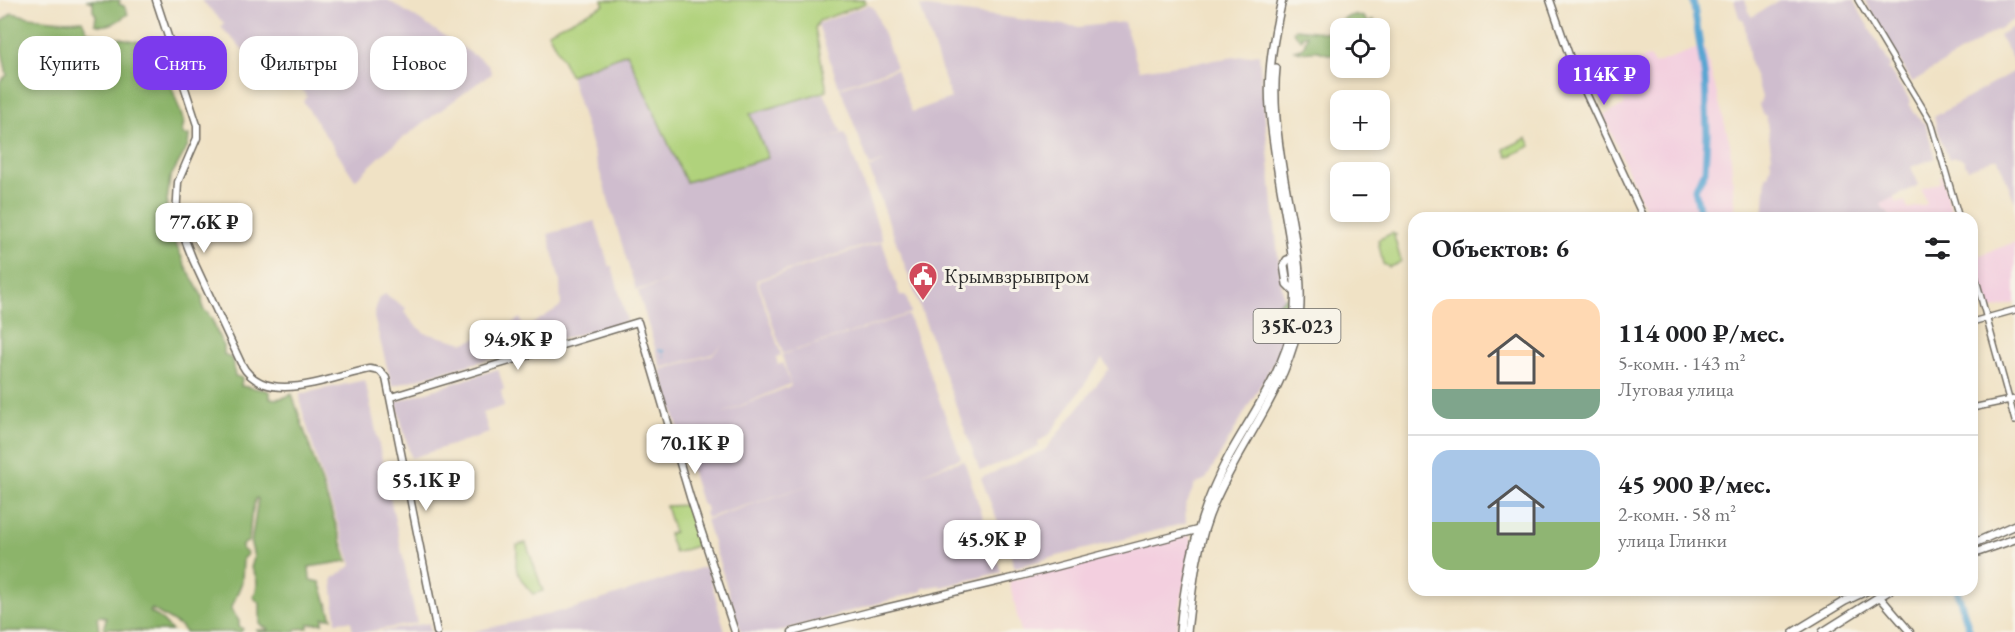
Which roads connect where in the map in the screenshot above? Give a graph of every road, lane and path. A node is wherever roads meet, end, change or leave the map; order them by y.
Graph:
1 (156, 0) edge
2 (1284, 0) edge
3 (1550, 0) edge
4 (1858, 0) edge
5 (1641, 212) edge
6 (1957, 212) edge
7 (1295, 258) junction
8 (1978, 285) edge
9 (2015, 310) edge
10 (1988, 318) junction
11 (1978, 320) edge
12 (391, 397) junction
13 (2012, 399) edge
14 (1978, 407) edge
15 (2015, 421) edge
16 (2015, 525) edge
17 (1197, 530) junction
18 (2015, 539) edge
19 (1978, 541) edge
20 (1978, 552) edge
21 (1855, 596) edge
22 (1879, 596) joint
23 (1180, 630) edge
24 (437, 632) edge
25 (735, 632) edge
26 (792, 632) edge
27 (1189, 632) edge
28 (1794, 632) edge
29 (1823, 632) edge
30 (1910, 632) edge

1 - 12 main road
2 - 7 main road, 35К-023
3 - 5 main road
4 - 6 street
7 - 17 main road, 35К-023
7 - 27 main road, 35К-023
8 - 10 street
9 - 10 street
10 - 11 street
10 - 13 street
12 - 24 main road
12 - 25 main road
13 - 14 street
13 - 15 street
16 - 19 main road
17 - 23 main road, 35К-023
17 - 26 main road
18 - 20 main road
21 - 28 main road
22 - 29 main road
22 - 30 main road

